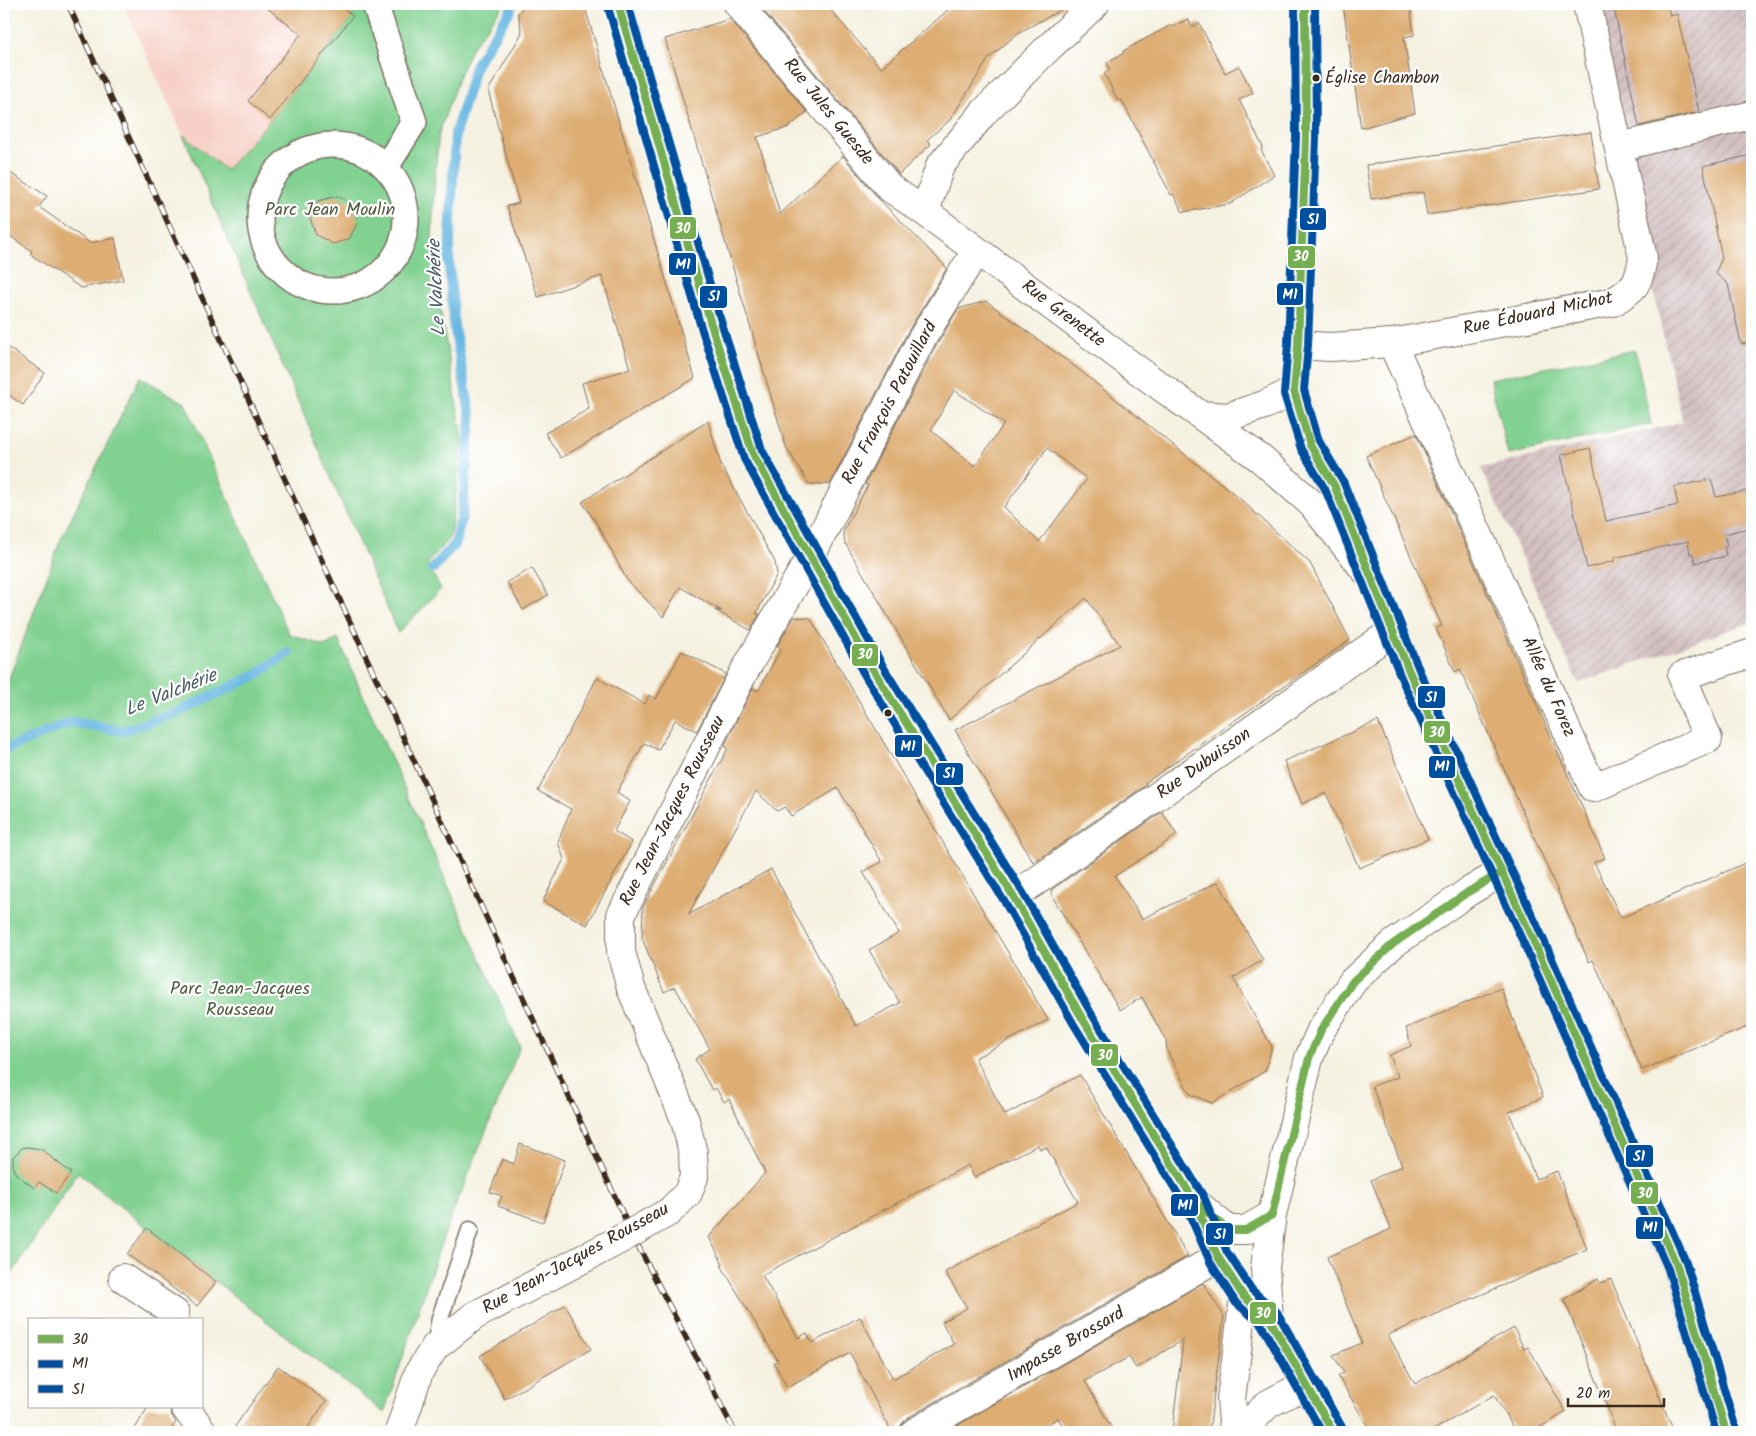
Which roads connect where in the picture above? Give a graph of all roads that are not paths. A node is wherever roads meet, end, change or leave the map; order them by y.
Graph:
1 (376, 4) edge
2 (618, 4) edge
3 (738, 4) edge
4 (1095, 4) edge
5 (1305, 4) edge
6 (1586, 4) edge
7 (1752, 115) edge
8 (1619, 147) junction
9 (386, 167) junction
10 (925, 212) junction
11 (976, 251) junction
12 (1392, 343) junction
13 (1298, 345) junction
14 (1294, 390) junction
15 (1201, 415) junction
16 (810, 558) junction
17 (1372, 579) junction
18 (1393, 631) junction
19 (1752, 653) edge
20 (1502, 872) junction
21 (1013, 896) junction
22 (1195, 1202) junction
23 (1272, 1215) junction
24 (470, 1230) dead end
25 (1218, 1257) junction
26 (123, 1278) dead end
27 (1244, 1297) junction
28 (174, 1318) edge
29 (1268, 1318) junction
30 (435, 1348) junction
31 (1307, 1387) junction
32 (186, 1408) edge
33 (203, 1432) edge
34 (399, 1432) edge
35 (915, 1432) edge
36 (1234, 1432) edge
37 (1240, 1432) edge
38 (1332, 1432) edge
39 (1726, 1432) edge

1 - 9 street
2 - 16 main road
3 - 10 street, Rue Jules Guesde
4 - 10 street
5 - 13 main road
6 - 8 street, Rue Édouard Michot
7 - 8 street
8 - 12 street, Rue Édouard Michot
9 - 9 street
10 - 11 street, Rue Grenette
11 - 15 street, Rue Grenette
11 - 16 street, Rue François Patouillard
12 - 13 street, Rue Édouard Michot
12 - 19 street, Allée du Forez
13 - 14 main road
14 - 15 street
14 - 17 main road
15 - 17 street, Rue Grenette
16 - 21 main road
16 - 30 street, Rue Jean-Jacques Rousseau, bridge
17 - 18 main road
18 - 20 main road
18 - 21 street, Rue Dubuisson
20 - 23 street
20 - 39 main road
21 - 22 main road
22 - 23 street
22 - 25 main road
23 - 29 street
24 - 30 lane, Rue Jean-Jacques Rousseau
25 - 27 main road
25 - 35 street, Impasse Brossard
26 - 28 street
27 - 29 main road
27 - 36 street
29 - 31 main road
30 - 34 street, Rue Jean-Jacques Rousseau
31 - 37 street
31 - 38 main road
32 - 33 street

